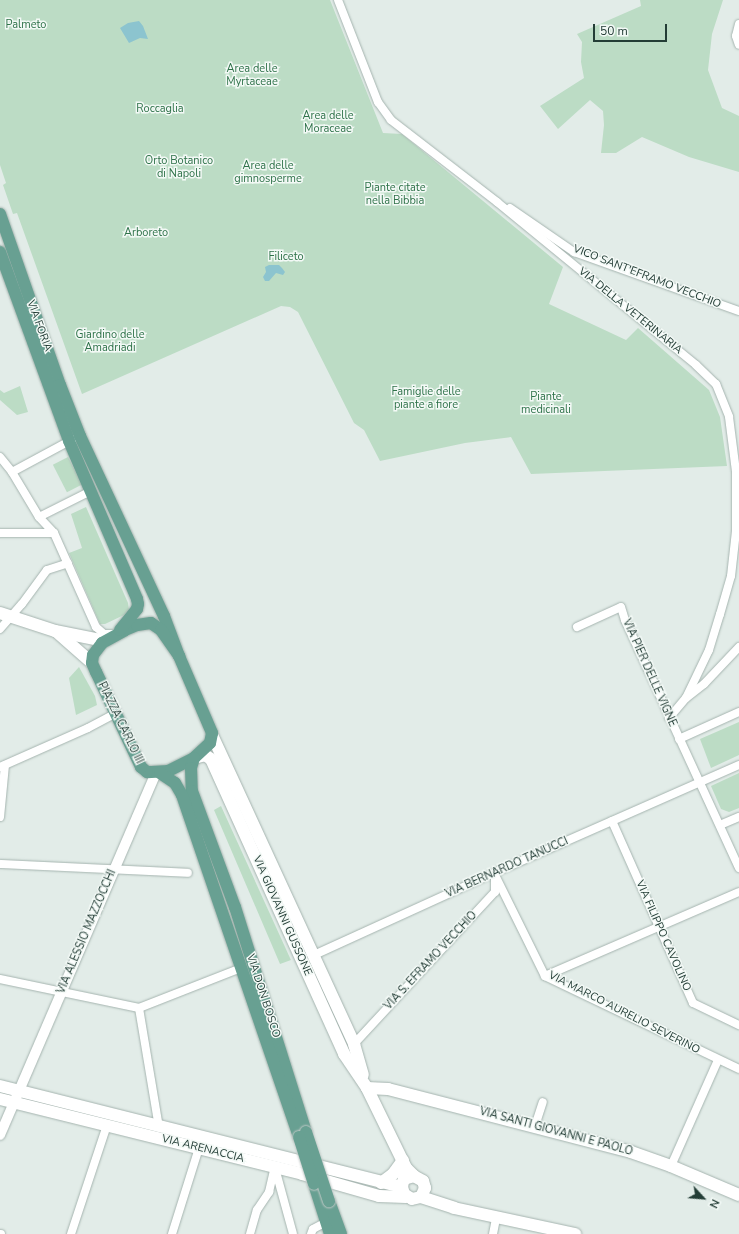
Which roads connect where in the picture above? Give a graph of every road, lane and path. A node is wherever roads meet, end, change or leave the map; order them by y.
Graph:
1 (338, 0) edge
2 (739, 24) edge
3 (739, 45) edge
4 (496, 202) junction
5 (0, 214) edge
6 (0, 252) edge
7 (739, 311) edge
8 (75, 439) junction
9 (0, 457) edge
10 (12, 472) junction
11 (91, 492) junction
12 (40, 517) junction
13 (0, 533) edge
14 (54, 533) junction
15 (68, 563) junction
16 (0, 613) edge
17 (12, 617) junction
18 (577, 627) dead end
19 (0, 630) edge
20 (55, 631) junction
21 (117, 634) junction
22 (105, 641) junction
23 (739, 647) edge
24 (179, 656) junction
25 (92, 663) junction
26 (686, 698) junction
27 (739, 712) edge
28 (116, 713) junction
29 (669, 718) junction
30 (213, 737) junction
31 (679, 739) junction
32 (194, 758) junction
33 (2, 766) edge
34 (739, 766) edge
35 (158, 773) junction
36 (700, 783) junction
37 (0, 817) edge
38 (739, 817) edge
39 (612, 821) junction
40 (720, 826) junction
41 (0, 864) edge
42 (739, 868) edge
43 (114, 869) junction
44 (494, 872) junction
45 (188, 873) dead end
46 (739, 892) edge
47 (659, 927) junction
48 (314, 955) junction
49 (302, 960) junction
50 (241, 968) junction
51 (545, 976) junction
52 (0, 979) edge
53 (62, 991) junction
54 (139, 1008) junction
55 (739, 1025) edge
56 (354, 1044) junction
57 (718, 1060) junction
58 (739, 1069) edge
59 (0, 1086) edge
60 (367, 1088) junction
61 (19, 1091) junction
62 (0, 1099) edge
63 (14, 1102) junction
64 (543, 1102) dead end
65 (107, 1126) junction
66 (535, 1126) junction
67 (159, 1127) junction
68 (302, 1134) junction
69 (0, 1135) edge
70 (200, 1148) junction
71 (671, 1166) junction
72 (275, 1167) junction
73 (408, 1168) junction
74 (381, 1183) junction
75 (404, 1189) junction
76 (739, 1195) edge
77 (421, 1197) junction
78 (496, 1218) junction
79 (331, 1220) junction
80 (556, 1232) edge
81 (71, 1234) edge
82 (172, 1234) edge
83 (250, 1234) edge
84 (293, 1234) edge
85 (311, 1234) edge
86 (330, 1234) edge
87 (341, 1234) edge
88 (493, 1234) edge
89 (575, 1234) edge

1 - 4 street, VIA DELLA VETERINARIA
2 - 3 street
4 - 7 street, VICO SANT'EFRAMO VECCHIO
4 - 26 street, VIA DELLA VETERINARIA
5 - 8 main road, VIA FORIA
6 - 8 main road, VIA FORIA
8 - 10 street
8 - 11 main road, VIA FORIA
8 - 24 main road, VIA FORIA
9 - 10 street
10 - 12 street
11 - 12 street
11 - 21 main road
12 - 14 street
13 - 14 street
14 - 15 street
15 - 17 street
15 - 21 street
16 - 17 main road
17 - 19 street
17 - 20 main road
18 - 29 street, VIA PIER DELLE VIGNE
20 - 22 main road
20 - 25 main road
21 - 22 main road
21 - 24 main road
22 - 25 main road
23 - 26 street
24 - 30 main road
25 - 28 main road, PIAZZA CARLO III
26 - 29 street
27 - 31 street
28 - 33 street
28 - 35 main road, PIAZZA CARLO III
29 - 31 street, VIA PIER DELLE VIGNE
30 - 32 main road
30 - 48 main road, VIA GIOVANNI GUSSONE
31 - 36 street, VIA PIER DELLE VIGNE
32 - 35 main road
32 - 49 main road, VIA GIOVANNI GUSSONE
32 - 68 main road, VIA DON BOSCO
33 - 37 street
34 - 36 street, VIA BERNARDO TANUCCI
35 - 43 street, VIA ALESSIO MAZZOCCHI
35 - 50 main road, VIA DON BOSCO
36 - 39 street, VIA BERNARDO TANUCCI
36 - 40 street, VIA PIER DELLE VIGNE
38 - 40 street
39 - 44 street, VIA BERNARDO TANUCCI
39 - 47 street, VIA FILIPPO CAVOLINO
40 - 42 street
41 - 43 street
43 - 45 street
43 - 53 street, VIA ALESSIO MAZZOCCHI
44 - 48 street, VIA BERNARDO TANUCCI
44 - 51 street, VIA MARCO AURELIO SEVERINO
44 - 56 street, VIA S. EFRAMO VECCHIO
46 - 47 street
47 - 51 street
47 - 55 street, VIA FILIPPO CAVOLINO
48 - 49 main road
48 - 56 main road, VIA GIOVANNI GUSSONE
49 - 60 main road, VIA GIOVANNI GUSSONE
50 - 54 street
50 - 68 main road, VIA DON BOSCO
51 - 57 street, VIA MARCO AURELIO SEVERINO
52 - 53 street
53 - 54 street
53 - 61 street, VIA ALESSIO MAZZOCCHI
54 - 67 street
56 - 60 main road, VIA GIOVANNI GUSSONE
57 - 58 street, VIA MARCO AURELIO SEVERINO
57 - 71 street
59 - 61 main road, VIA ARENACCIA
60 - 66 main road, VIA SANTI GIOVANNI E PAOLO
60 - 73 main road, VIA GIOVANNI GUSSONE
61 - 63 street, VIA ALESSIO MAZZOCCHI
61 - 67 main road, VIA ARENACCIA
62 - 63 main road, VIA ARENACCIA
63 - 65 main road, VIA ARENACCIA
63 - 69 street, VIA ALESSIO MAZZOCCHI
64 - 66 street
65 - 70 main road, VIA ARENACCIA
65 - 81 street
66 - 71 main road, VIA SANTI GIOVANNI E PAOLO
67 - 74 main road, VIA ARENACCIA
68 - 79 main road, VIA DON BOSCO, bridge
68 - 79 main road, VIA DON BOSCO, bridge
70 - 72 main road, VIA ARENACCIA
70 - 82 street
71 - 76 main road, VIA SANTI GIOVANNI E PAOLO
72 - 75 main road, VIA ARENACCIA
72 - 83 street
72 - 84 street
73 - 74 main road
73 - 75 main road
73 - 77 main road, VIA GIOVANNI GUSSONE
74 - 75 main road, VIA ARENACCIA
75 - 77 main road
77 - 78 main road
78 - 80 main road
78 - 88 street
79 - 85 street
79 - 86 main road, VIA DON BOSCO
79 - 87 main road, VIA DON BOSCO
80 - 89 main road

